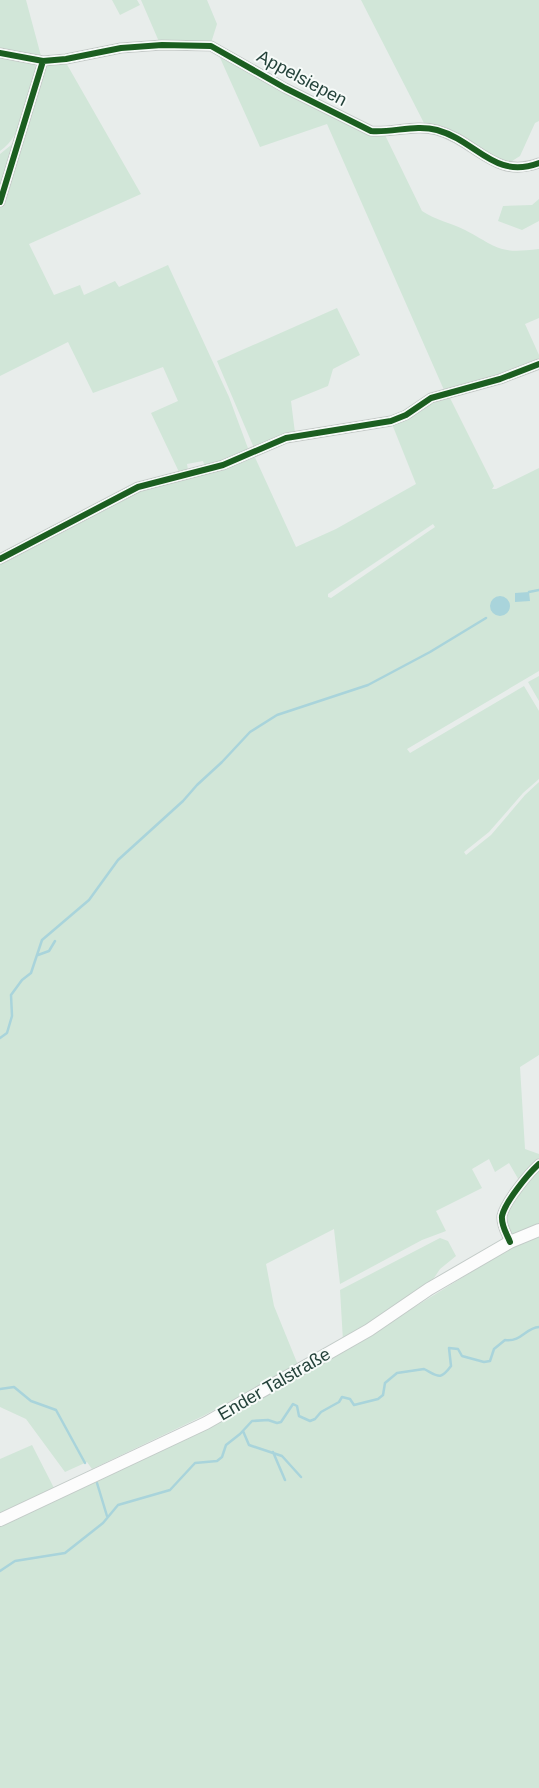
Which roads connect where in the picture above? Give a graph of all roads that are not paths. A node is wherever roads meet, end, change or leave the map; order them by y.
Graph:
1 (0, 53) edge
2 (43, 61) junction
3 (539, 162) edge
4 (0, 202) edge
5 (539, 364) edge
6 (0, 559) edge
7 (539, 1164) edge
8 (539, 1230) edge
9 (510, 1242) junction
10 (0, 1520) edge

1 - 2 street, Appelsiepen
2 - 3 street, Appelsiepen
2 - 4 street
5 - 6 street
7 - 9 street
8 - 9 main road, Ender Talstraße
9 - 10 main road, Ender Talstraße

